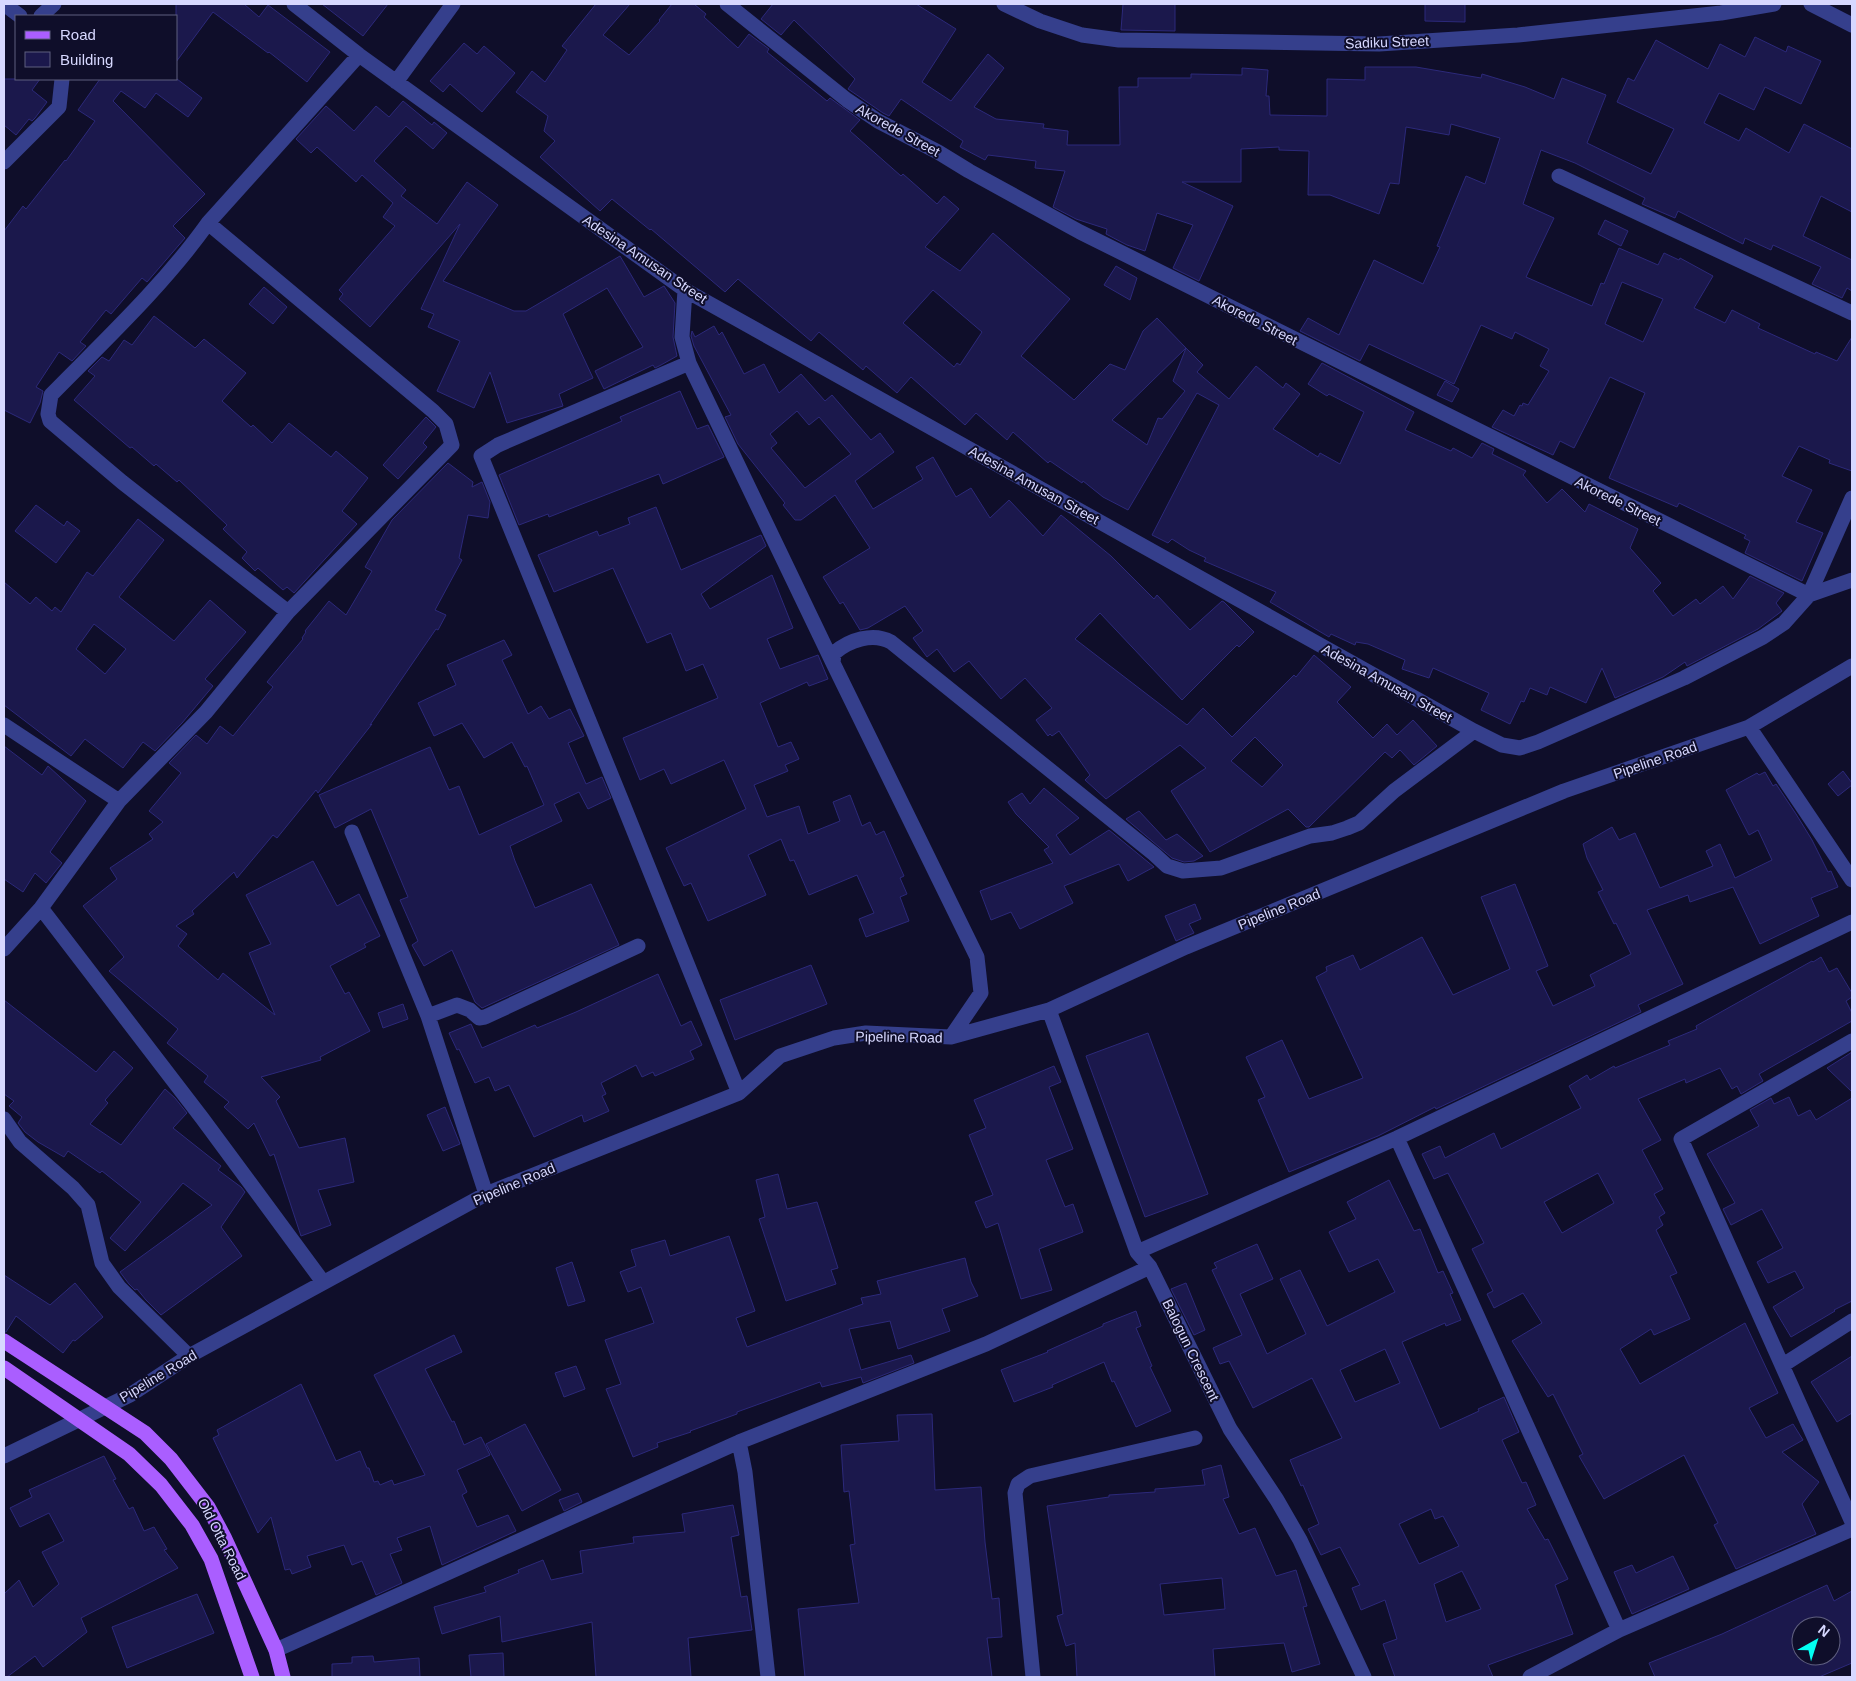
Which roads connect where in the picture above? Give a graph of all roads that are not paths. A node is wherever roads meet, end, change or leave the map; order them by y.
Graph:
1 (4, 4) edge
2 (54, 4) edge
3 (294, 4) edge
4 (453, 4) edge
5 (727, 4) edge
6 (1004, 4) edge
7 (1774, 4) edge
8 (1810, 4) edge
9 (19, 15) edge
10 (43, 15) edge
11 (1852, 25) edge
12 (359, 55) junction
13 (62, 80) edge
14 (396, 82) junction
15 (4, 162) edge
16 (1559, 176) dead end
17 (208, 223) junction
18 (685, 290) junction
19 (1852, 313) edge
20 (689, 363) junction
21 (1852, 498) edge
22 (1852, 580) edge
23 (1808, 595) junction
24 (288, 612) junction
25 (833, 663) junction
26 (1852, 666) edge
27 (4, 724) edge
28 (1749, 727) junction
29 (1474, 731) junction
30 (119, 802) junction
31 (352, 832) dead end
32 (1852, 880) edge
33 (41, 908) junction
34 (1852, 922) edge
35 (638, 946) dead end
36 (4, 949) edge
37 (1049, 1010) junction
38 (428, 1016) junction
39 (951, 1038) junction
40 (1852, 1041) edge
41 (739, 1093) junction
42 (4, 1119) edge
43 (1397, 1138) junction
44 (486, 1194) junction
45 (1137, 1252) junction
46 (1150, 1267) junction
47 (323, 1282) junction
48 (1852, 1321) edge
49 (4, 1341) edge
50 (189, 1356) junction
51 (1783, 1365) junction
52 (4, 1368) edge
53 (105, 1406) junction
54 (80, 1418) junction
55 (1195, 1438) dead end
56 (738, 1442) junction
57 (4, 1456) edge
58 (1852, 1522) edge
59 (1852, 1529) edge
60 (1619, 1630) junction
61 (276, 1650) junction
62 (252, 1677) edge
63 (282, 1677) edge
64 (768, 1677) edge
65 (1033, 1677) edge
66 (1364, 1677) edge
67 (1530, 1677) edge

1 - 9 street
2 - 10 street
3 - 12 street, Adesina Amusan Street
4 - 14 street
5 - 23 street, Akorede Street
6 - 7 street, Sadiku Street
8 - 11 street
12 - 14 street, Adesina Amusan Street
12 - 17 street
13 - 15 street
14 - 18 street, Adesina Amusan Street
16 - 19 street
17 - 24 street
17 - 24 street
18 - 20 street
18 - 29 street, Adesina Amusan Street
20 - 25 street
20 - 41 street
21 - 23 street
22 - 23 street
23 - 29 street, Adesina Amusan Street
24 - 30 street
25 - 29 street
25 - 39 street
26 - 28 street, Pipeline Road
27 - 30 street
28 - 32 street
28 - 37 street, Pipeline Road
30 - 33 street
31 - 38 street
33 - 36 street
33 - 47 street
34 - 43 street
35 - 38 street
37 - 39 street, Pipeline Road
37 - 45 street, Balogun Crescent
38 - 44 street
39 - 41 street, Pipeline Road
40 - 51 street
41 - 44 street, Pipeline Road
42 - 50 street
43 - 45 street
43 - 60 street
44 - 47 street, Pipeline Road
45 - 46 street, Balogun Crescent
46 - 56 street
46 - 66 street, Balogun Crescent
47 - 50 street, Pipeline Road
48 - 51 street
49 - 53 main road, Old Otta Road
50 - 53 street, Pipeline Road
51 - 58 street
52 - 54 main road, Old Otta Road
53 - 54 street, Pipeline Road
53 - 61 main road, Old Otta Road
54 - 57 street, Pipeline Road
54 - 62 main road, Old Otta Road
55 - 65 street
56 - 61 street
56 - 64 street
59 - 60 street
60 - 67 street
61 - 63 main road, Old Otta Road

